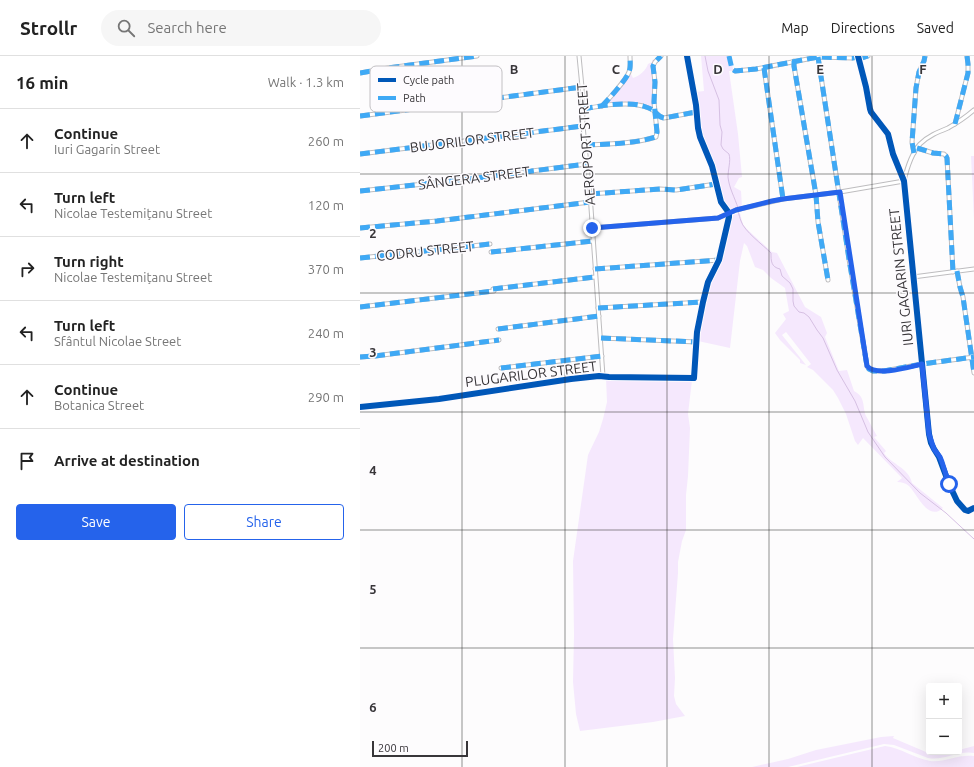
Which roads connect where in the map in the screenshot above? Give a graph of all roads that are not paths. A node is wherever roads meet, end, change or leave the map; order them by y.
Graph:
1 (477, 56) edge
2 (579, 56) edge
3 (630, 56) edge
4 (661, 56) edge
5 (687, 56) edge
6 (868, 56) edge
7 (925, 56) edge
8 (967, 56) edge
9 (818, 57) edge
10 (859, 57) edge
11 (794, 61) junction
12 (403, 66) edge
13 (764, 68) junction
14 (370, 71) edge
15 (735, 71) dead end
16 (360, 73) edge
17 (582, 87) junction
18 (502, 97) edge
19 (602, 106) junction
20 (583, 109) junction
21 (974, 110) edge
22 (654, 111) junction
23 (391, 112) edge
24 (696, 112) junction
25 (360, 116) edge
26 (955, 124) junction
27 (584, 126) junction
28 (585, 145) junction
29 (917, 148) junction
30 (914, 153) junction
31 (360, 154) edge
32 (587, 164) junction
33 (904, 181) junction
34 (716, 184) junction
35 (360, 191) edge
36 (840, 192) junction
37 (590, 194) junction
38 (816, 195) junction
39 (783, 199) junction
40 (590, 202) junction
41 (729, 214) junction
42 (360, 228) edge
43 (592, 228) junction
44 (593, 241) junction
45 (490, 244) dead end
46 (491, 252) dead end
47 (360, 258) edge
48 (718, 260) junction
49 (974, 269) edge
50 (595, 270) junction
51 (957, 271) junction
52 (953, 272) junction
53 (595, 277) junction
54 (913, 277) junction
55 (828, 280) dead end
56 (702, 302) junction
57 (360, 307) edge
58 (598, 308) junction
59 (599, 316) junction
60 (498, 329) dead end
61 (600, 338) junction
62 (498, 340) dead end
63 (697, 342) junction
64 (602, 356) junction
65 (360, 357) edge
66 (973, 357) edge
67 (922, 364) junction
68 (501, 368) dead end
69 (974, 373) edge
70 (603, 376) junction
71 (360, 408) edge
72 (974, 508) edge

1 - 12 street
2 - 17 street, AEROPORT STREET
3 - 19 street
4 - 22 street
5 - 24 street
6 - 10 street
7 - 30 street
8 - 26 street
9 - 10 street
9 - 11 street
9 - 36 street
10 - 33 street, IURI GAGARIN STREET
11 - 13 street
11 - 38 street
13 - 15 street
13 - 39 street
14 - 16 street
17 - 18 street
17 - 20 street, AEROPORT STREET
19 - 20 street
19 - 22 street
20 - 27 street, AEROPORT STREET
21 - 26 street
22 - 24 street
22 - 28 street
23 - 25 street
24 - 34 street
26 - 29 street
27 - 28 street, AEROPORT STREET
27 - 31 street, BUJORILOR STREET
28 - 32 street, AEROPORT STREET
29 - 30 street
29 - 52 street
30 - 33 street
32 - 35 street, SÂNGERA STREET
32 - 37 street, AEROPORT STREET
33 - 36 street
33 - 54 street, IURI GAGARIN STREET
34 - 37 street
34 - 41 street
36 - 38 street
36 - 67 street
37 - 40 street, AEROPORT STREET
38 - 39 street
38 - 55 street
39 - 41 street
40 - 42 street
40 - 43 street, AEROPORT STREET
41 - 43 street
41 - 48 street
43 - 44 street, AEROPORT STREET
44 - 46 street
44 - 50 street, AEROPORT STREET
45 - 47 street, CODRU STREET
48 - 50 street
48 - 56 street
49 - 51 street
50 - 53 street, AEROPORT STREET
51 - 52 street
51 - 66 street
52 - 54 street
53 - 57 street
53 - 58 street, AEROPORT STREET
54 - 67 street, IURI GAGARIN STREET
56 - 58 street
56 - 63 street
58 - 59 street, AEROPORT STREET
59 - 60 street
59 - 61 street, AEROPORT STREET
61 - 63 street
61 - 64 street, AEROPORT STREET
62 - 65 street
63 - 70 street, PLUGARILOR STREET
64 - 68 street
64 - 70 street, AEROPORT STREET
66 - 67 street
66 - 69 street
67 - 72 street, IURI GAGARIN STREET
70 - 71 street, PLUGARILOR STREET

